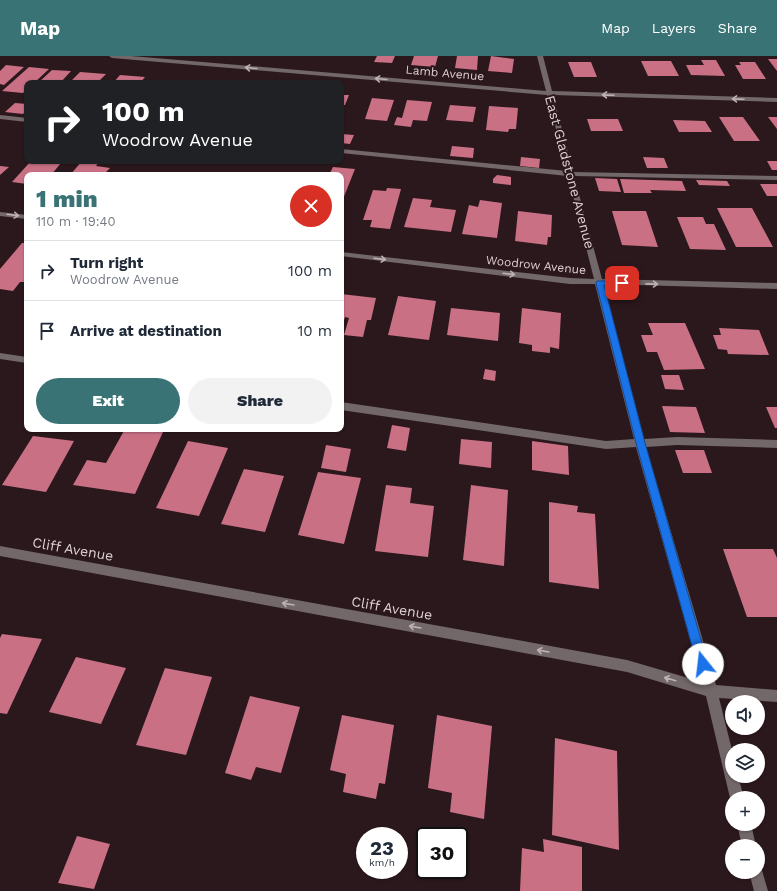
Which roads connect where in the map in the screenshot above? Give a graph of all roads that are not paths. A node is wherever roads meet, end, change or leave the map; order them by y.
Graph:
1 (112, 56) edge
2 (540, 56) edge
3 (550, 93) junction
4 (777, 100) edge
5 (0, 117) edge
6 (24, 120) edge
7 (344, 151) edge
8 (572, 174) junction
9 (777, 178) edge
10 (0, 214) edge
11 (24, 217) edge
12 (344, 254) edge
13 (600, 283) junction
14 (777, 286) edge
15 (0, 356) edge
16 (24, 360) edge
17 (344, 406) edge
18 (640, 443) junction
19 (777, 444) edge
20 (0, 551) edge
21 (710, 691) junction
22 (777, 696) edge
23 (735, 791) edge
24 (758, 879) edge
25 (761, 891) edge

3 -> 1 street, Lamb Avenue
2 - 3 street, East Gladstone Avenue
4 -> 3 street, Lamb Avenue
3 - 8 street, East Gladstone Avenue
5 - 6 street
7 - 8 street
8 - 9 street
8 - 13 street, East Gladstone Avenue
10 -> 11 street
12 -> 13 street, Woodrow Avenue
13 -> 14 street, Woodrow Avenue
13 - 18 street, East Gladstone Avenue
15 - 16 street
17 - 18 street
18 - 19 street
18 - 21 street, East Gladstone Avenue
21 -> 20 street, Cliff Avenue
21 - 22 street, Cliff Avenue
21 - 23 street, East Gladstone Avenue
24 - 25 street

